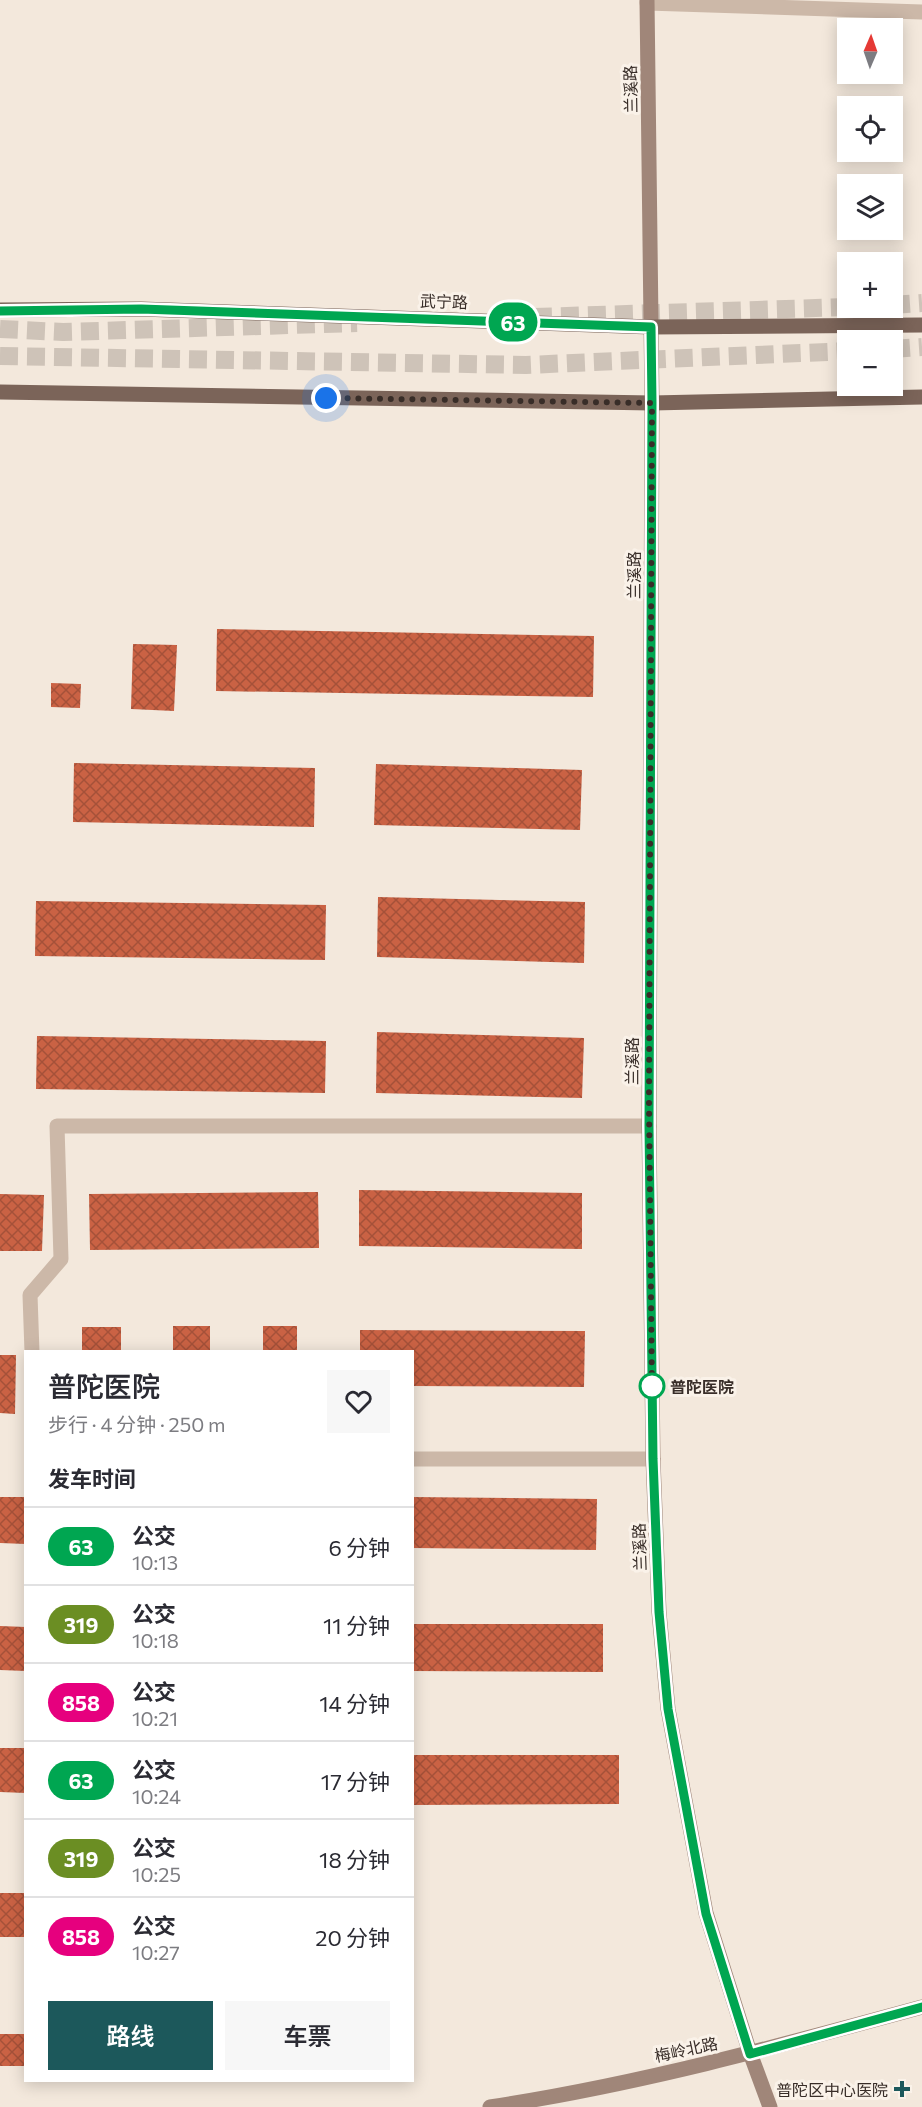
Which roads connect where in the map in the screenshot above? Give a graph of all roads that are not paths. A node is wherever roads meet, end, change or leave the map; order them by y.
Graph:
1 (647, 2) edge
2 (922, 12) edge
3 (0, 310) edge
4 (922, 325) edge
5 (651, 327) junction
6 (0, 392) edge
7 (922, 397) edge
8 (652, 403) junction
9 (649, 1126) junction
10 (32, 1350) edge
11 (414, 1459) edge
12 (653, 1459) junction
13 (922, 2007) edge
14 (750, 2054) junction
15 (490, 2107) edge
16 (770, 2107) edge

1 - 2 street
1 - 5 street, 兰溪路
3 - 5 main road, 武宁路
4 - 5 main road, 武宁路
5 - 8 street, 兰溪路
6 - 8 main road
7 - 8 main road
8 - 9 street, 兰溪路
9 - 10 street
9 - 12 street, 兰溪路
11 - 12 street
12 - 14 street, 兰溪路
13 - 14 street, 梅岭北路
14 - 15 street, 梅岭北路
14 - 16 street, 兰溪路

